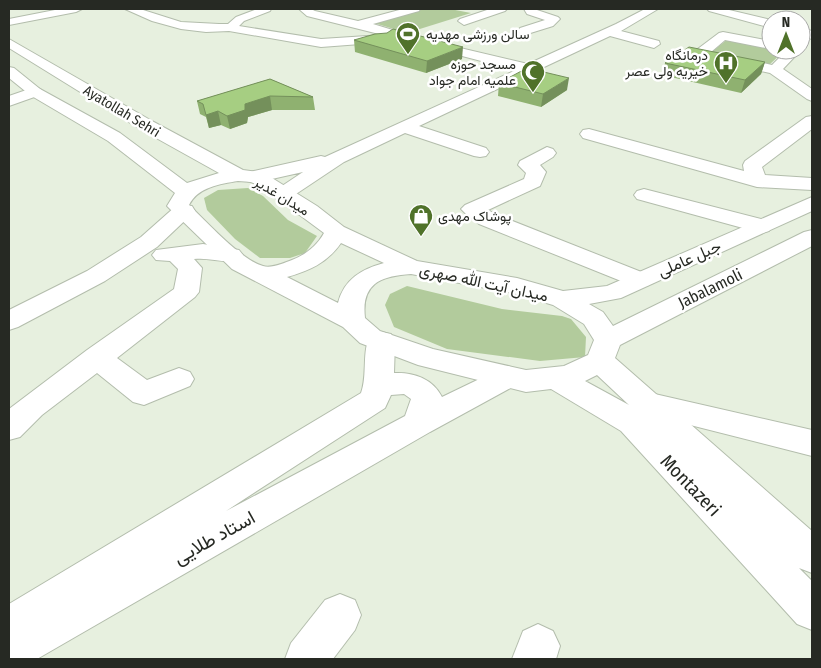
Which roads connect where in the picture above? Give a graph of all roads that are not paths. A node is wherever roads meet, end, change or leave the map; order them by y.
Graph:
1 (76, 9) edge
2 (131, 9) edge
3 (266, 9) edge
4 (304, 9) edge
5 (415, 9) edge
6 (501, 9) edge
7 (529, 9) edge
8 (653, 9) edge
9 (714, 9) edge
10 (178, 12) dead end
11 (742, 13) edge
12 (761, 16) edge
13 (329, 18) junction
14 (157, 20) junction
15 (761, 20) edge
16 (464, 21) dead end
17 (9, 22) edge
18 (359, 24) junction
19 (234, 27) junction
20 (524, 32) dead end
21 (609, 32) junction
22 (724, 33) dead end
23 (400, 36) junction
24 (283, 38) junction
25 (9, 43) edge
26 (761, 43) edge
27 (654, 44) dead end
28 (784, 60) edge
29 (529, 69) junction
30 (775, 70) junction
31 (9, 71) edge
32 (35, 92) junction
33 (812, 96) edge
34 (9, 102) edge
35 (812, 121) edge
36 (404, 127) junction
37 (589, 134) dead end
38 (480, 152) dead end
39 (547, 153) dead end
40 (202, 156) junction
41 (337, 158) junction
42 (158, 169) junction
43 (246, 176) junction
44 (756, 181) junction
45 (812, 184) edge
46 (283, 194) junction
47 (644, 195) dead end
48 (185, 201) junction
49 (812, 202) edge
50 (761, 226) junction
51 (336, 232) junction
52 (812, 237) edge
53 (176, 254) junction
54 (231, 255) junction
55 (411, 267) junction
56 (261, 274) junction
57 (96, 276) junction
58 (640, 280) junction
59 (562, 299) junction
60 (9, 321) edge
61 (352, 321) junction
62 (381, 341) junction
63 (604, 351) junction
64 (97, 357) junction
65 (508, 377) junction
66 (556, 378) junction
67 (179, 379) dead end
68 (379, 386) junction
69 (646, 403) junction
70 (419, 423) junction
71 (9, 428) edge
72 (812, 443) edge
73 (812, 555) edge
74 (812, 610) edge
75 (340, 615) dead end
76 (9, 628) edge
77 (9, 651) edge
78 (307, 659) edge

1 - 17 street
2 - 14 street
3 - 19 street
4 - 13 street
5 - 18 street
6 - 16 street
7 - 20 street
8 - 21 street
9 - 11 street
10 - 14 street
11 - 12 street
11 - 15 street
11 - 22 street
13 - 18 street
13 - 24 street
14 - 19 street
18 - 23 street
19 - 24 street
21 - 27 street
21 - 29 street
23 - 24 street
23 - 29 street
25 - 40 street, Ayatollah Sehri
26 - 30 street
28 - 30 street
29 - 36 street
30 - 33 street
31 - 32 street, Ayatollah Sehri
32 - 34 street
32 - 42 street, Ayatollah Sehri
35 - 44 street
36 - 38 street
36 - 41 street
37 - 44 street
39 - 58 street
40 - 42 street
40 - 43 street, Ayatollah Sehri
41 - 43 street
41 - 46 street
42 - 48 street, Ayatollah Sehri
43 - 46 street, میدان غدیر
43 - 48 street, میدان غدیر
44 - 45 street
46 - 51 street, میدان غدیر
47 - 50 street
48 - 54 street
48 - 57 street, میدان غدیر
49 - 50 street, جبل عاملی
50 - 58 street, جبل عاملی
51 - 55 street, میدان غدیر
51 - 56 street
52 - 63 street, Jabalamoli
53 - 54 street
53 - 57 street
53 - 64 street
54 - 56 street
55 - 59 street, میدان آیت الله صهری
55 - 61 street, میدان آیت الله صهری
56 - 61 street
57 - 60 street
58 - 59 street, جبل عاملی
59 - 63 street, میدان آیت الله صهری
61 - 62 street
62 - 65 street
62 - 68 street
63 - 66 street
63 - 69 street, Montazeri
64 - 67 street
64 - 71 street
65 - 66 street
65 - 70 street, استاد طلایی
66 - 74 street, Montazeri
68 - 70 street
68 - 76 street, استاد طلایی
69 - 72 street
69 - 73 street, Montazeri
70 - 77 street, استاد طلایی
75 - 78 street

